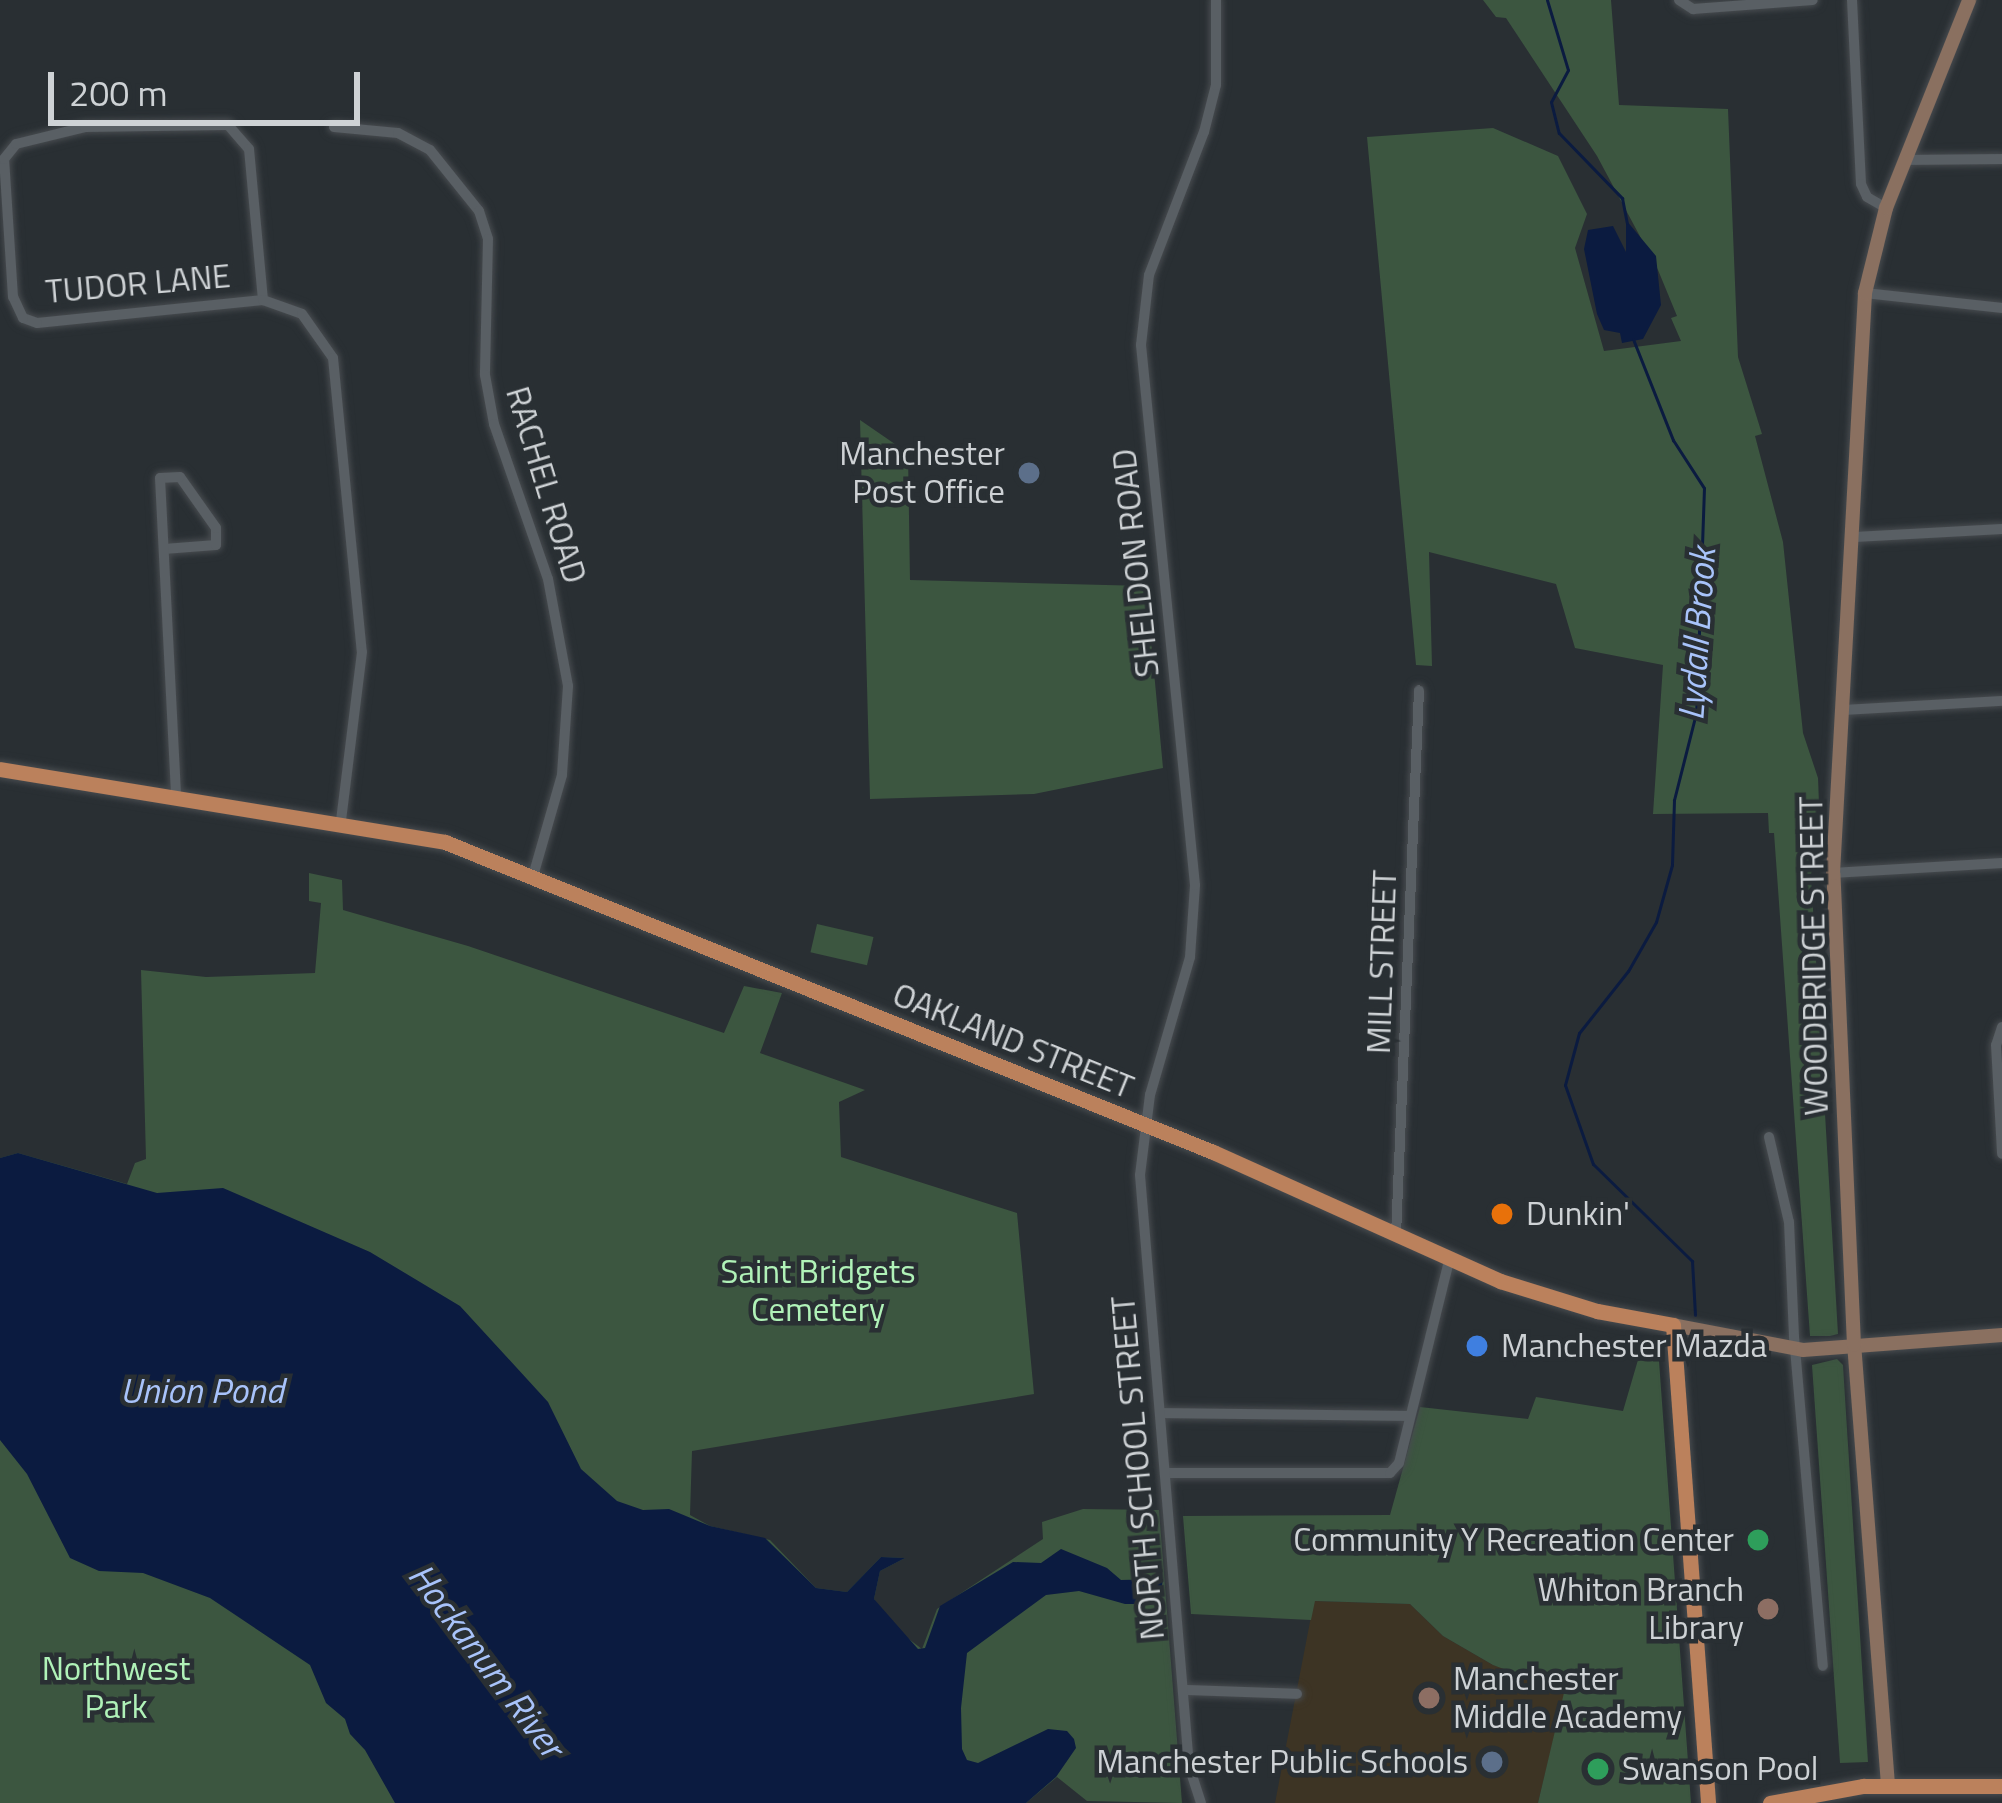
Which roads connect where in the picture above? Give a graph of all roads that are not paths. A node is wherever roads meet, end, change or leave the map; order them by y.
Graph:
1 (1216, 0) edge
2 (1813, 0) edge
3 (1852, 0) edge
4 (1969, 0) edge
5 (1680, 3) edge
6 (334, 128) dead end
7 (2002, 159) edge
8 (1905, 160) junction
9 (1886, 208) junction
10 (1865, 293) junction
11 (262, 300) junction
12 (2002, 308) edge
13 (2002, 529) edge
14 (1855, 537) junction
15 (164, 548) junction
16 (1419, 690) dead end
17 (2002, 701) edge
18 (1844, 710) junction
19 (0, 769) edge
20 (176, 797) junction
21 (341, 821) junction
22 (2002, 863) edge
23 (1833, 873) junction
24 (533, 876) junction
25 (2002, 1027) edge
26 (1144, 1126) junction
27 (1769, 1137) dead end
28 (2002, 1154) edge
29 (1396, 1235) junction
30 (1450, 1261) junction
31 (1672, 1325) junction
32 (2002, 1335) edge
33 (1854, 1346) junction
34 (1795, 1349) junction
35 (1160, 1413) junction
36 (1408, 1416) junction
37 (1166, 1473) junction
38 (1823, 1666) dead end
39 (1185, 1690) junction
40 (1297, 1694) dead end
41 (1888, 1785) junction
42 (2002, 1786) edge
43 (1201, 1803) edge
44 (1708, 1803) edge
45 (1770, 1803) edge

1 - 26 street, SHELDON ROAD
2 - 5 street
3 - 9 street
4 - 8 main road, WOODBRIDGE STREET
6 - 24 street, RACHEL ROAD
7 - 8 street
8 - 9 main road, WOODBRIDGE STREET
9 - 10 main road, WOODBRIDGE STREET
10 - 12 street
10 - 14 main road, WOODBRIDGE STREET
11 - 11 street, TUDOR LANE
11 - 21 street, TUDOR LANE
13 - 14 street
14 - 18 main road, WOODBRIDGE STREET
15 - 15 street
15 - 20 street
16 - 29 street, MILL STREET
17 - 18 street
18 - 23 main road, WOODBRIDGE STREET
19 - 20 main road, OAKLAND STREET
20 - 21 main road, OAKLAND STREET
21 - 24 main road, OAKLAND STREET
22 - 23 street
23 - 33 main road, WOODBRIDGE STREET
24 - 26 main road, OAKLAND STREET
25 - 28 street
26 - 29 main road, OAKLAND STREET
26 - 35 street, NORTH SCHOOL STREET
27 - 34 street
29 - 30 main road, OAKLAND STREET
30 - 31 main road, OAKLAND STREET
30 - 36 street
31 - 34 main road, OAKLAND STREET
31 - 44 main road
32 - 33 main road, OAKLAND STREET
33 - 34 main road, OAKLAND STREET
33 - 41 main road, WOODBRIDGE STREET
34 - 38 street
35 - 36 street
35 - 37 street, NORTH SCHOOL STREET
36 - 37 street
37 - 39 street, NORTH SCHOOL STREET
39 - 40 street
39 - 43 street, NORTH SCHOOL STREET
41 - 42 main road
41 - 45 main road

